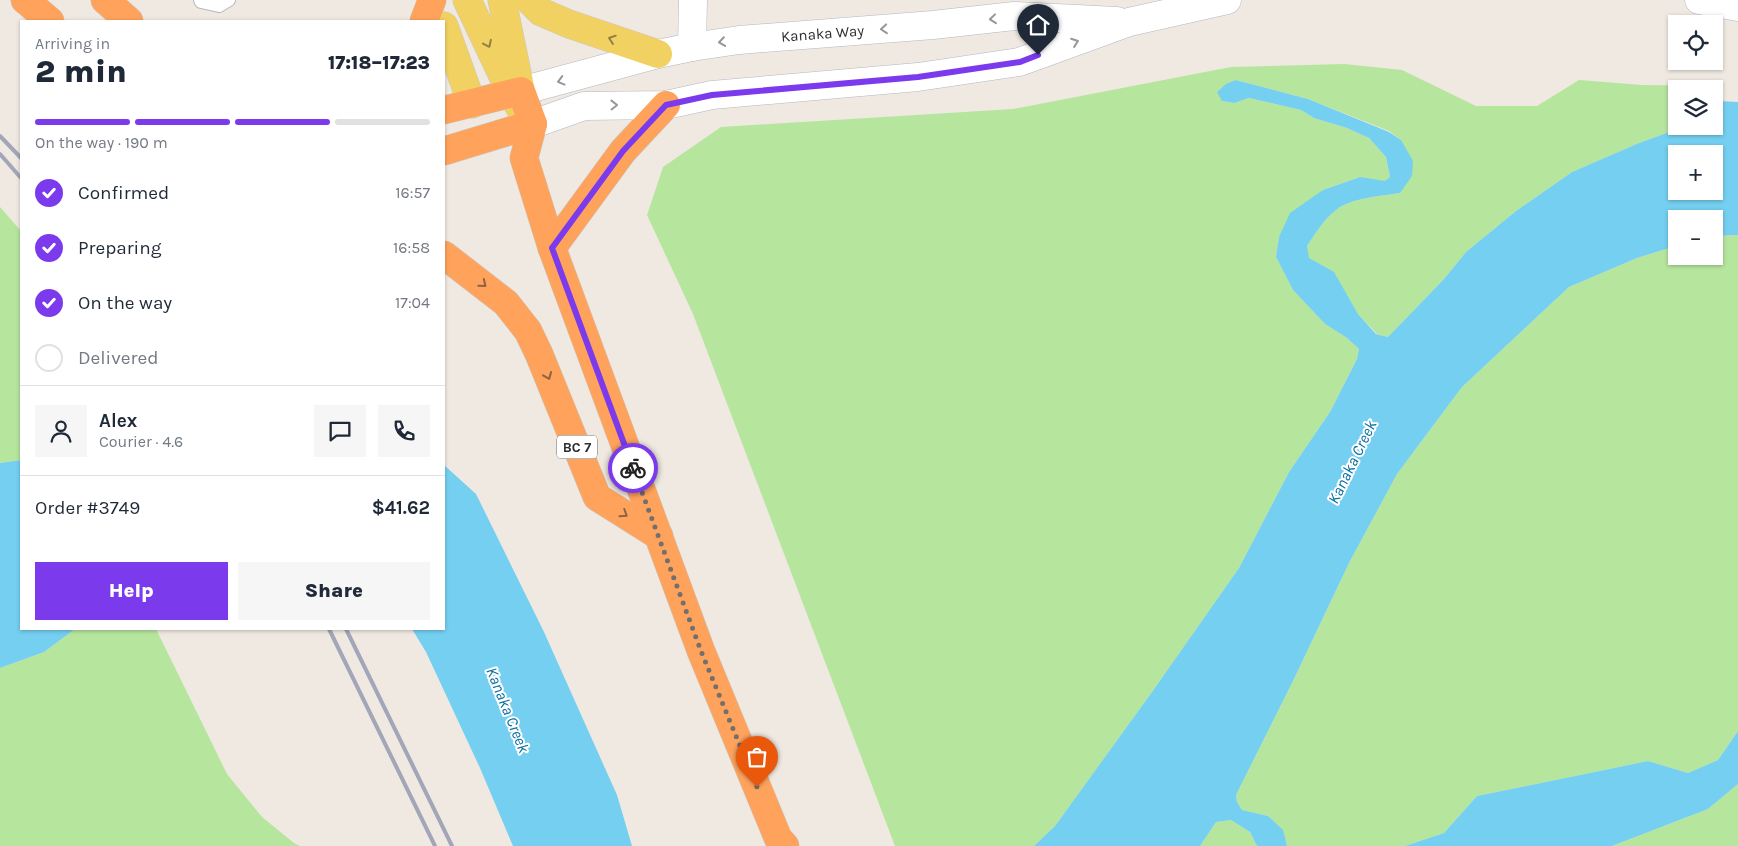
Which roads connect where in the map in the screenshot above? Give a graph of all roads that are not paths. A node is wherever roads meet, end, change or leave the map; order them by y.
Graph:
1 (25, 0) edge
2 (105, 0) edge
3 (200, 0) edge
4 (228, 0) edge
5 (433, 0) edge
6 (467, 0) edge
7 (502, 0) edge
8 (529, 0) edge
9 (693, 0) edge
10 (1227, 0) edge
11 (1699, 0) edge
12 (1738, 6) edge
13 (49, 20) edge
14 (128, 20) edge
15 (424, 20) edge
16 (442, 20) edge
17 (1129, 22) junction
18 (445, 29) edge
19 (692, 47) junction
20 (658, 54) junction
21 (516, 92) junction
22 (472, 104) junction
23 (666, 105) junction
24 (445, 110) edge
25 (531, 124) junction
26 (486, 138) junction
27 (445, 151) edge
28 (524, 158) junction
29 (552, 248) junction
30 (445, 256) edge
31 (659, 536) junction
32 (780, 843) edge

1 - 13 highway
2 - 14 highway
3 - 4 lane
5 - 15 highway
5 - 16 main road
6 -> 21 main road
7 - 21 main road
20 -> 8 main road
9 - 19 main road
10 - 17 main road, Kanaka Way
11 - 12 main road
17 -> 19 main road, Kanaka Way
23 -> 17 main road, Kanaka Way
18 - 22 main road
19 - 20 main road, Kanaka Way
20 -> 21 main road, Kanaka Way
21 - 22 highway
21 - 25 main road
22 - 24 highway
22 - 26 highway
25 -> 23 main road, Kanaka Way
23 - 29 highway
25 - 26 highway
25 - 28 highway
26 - 27 highway
26 - 28 highway
28 - 29 highway
29 - 31 highway
30 -> 31 highway, BC 7
31 - 32 highway

